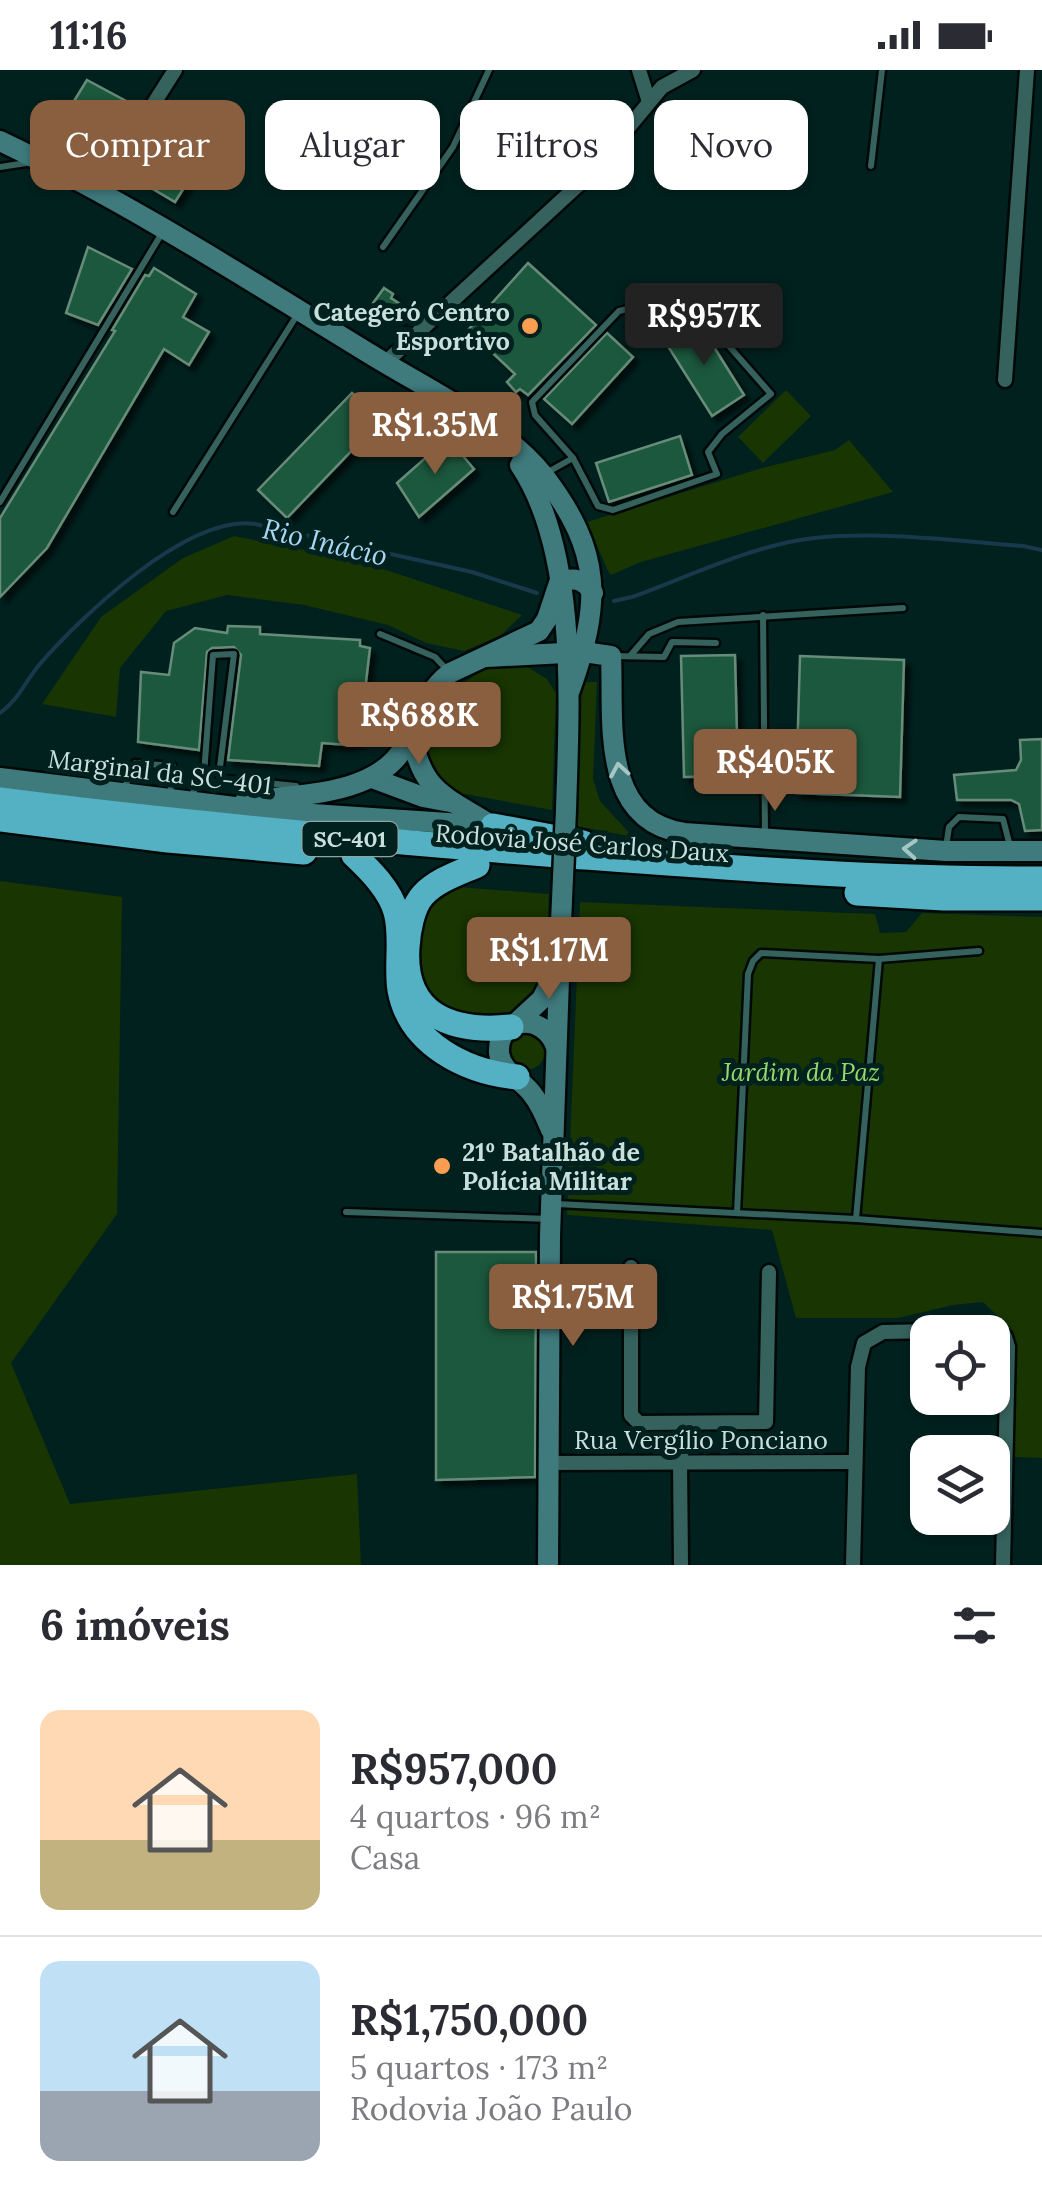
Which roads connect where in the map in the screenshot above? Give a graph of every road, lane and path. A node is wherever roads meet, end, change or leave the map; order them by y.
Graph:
1 (174, 70) edge
2 (489, 70) edge
3 (639, 70) edge
4 (882, 70) edge
5 (1026, 70) edge
6 (686, 71) edge
7 (649, 102) junction
8 (0, 141) edge
9 (30, 155) edge
10 (30, 162) edge
11 (872, 166) dead end
12 (0, 168) edge
13 (92, 190) edge
14 (97, 193) junction
15 (164, 231) junction
16 (383, 248) dead end
17 (299, 311) junction
18 (385, 363) junction
19 (1005, 380) dead end
20 (483, 424) junction
21 (573, 458) junction
22 (542, 474) junction
23 (0, 502) edge
24 (172, 512) dead end
25 (552, 545) junction
26 (582, 546) junction
27 (559, 584) junction
28 (593, 593) junction
29 (903, 608) dead end
30 (763, 616) junction
31 (380, 634) dead end
32 (716, 643) dead end
33 (620, 656) junction
34 (486, 657) junction
35 (572, 667) junction
36 (450, 672) junction
37 (411, 734) junction
38 (0, 778) edge
39 (372, 778) junction
40 (338, 787) junction
41 (123, 792) junction
42 (178, 799) junction
43 (0, 800) edge
44 (218, 804) junction
45 (457, 804) junction
46 (0, 819) edge
47 (494, 826) junction
48 (765, 838) junction
49 (946, 852) junction
50 (1011, 852) junction
51 (1042, 852) edge
52 (354, 856) junction
53 (478, 865) junction
54 (701, 866) junction
55 (1042, 879) edge
56 (1042, 898) edge
57 (979, 951) dead end
58 (879, 958) junction
59 (560, 962) junction
60 (512, 1027) junction
61 (556, 1051) junction
62 (517, 1077) junction
63 (552, 1132) junction
64 (346, 1212) dead end
65 (550, 1212) junction
66 (737, 1213) junction
67 (856, 1219) junction
68 (1042, 1233) edge
69 (631, 1267) dead end
70 (769, 1272) dead end
71 (686, 1424) junction
72 (680, 1462) junction
73 (855, 1462) junction
74 (548, 1463) junction
75 (548, 1565) edge
76 (680, 1565) edge
77 (853, 1565) edge
78 (1003, 1565) edge

1 - 14 street
2 - 16 lane
3 - 7 street
4 - 11 lane
5 - 19 street
6 - 7 street
7 - 18 street
8 - 9 main road
10 - 12 lane
13 - 14 main road
14 - 15 main road
15 - 17 main road
15 - 23 lane
17 - 18 main road
17 - 24 lane
18 - 20 main road
20 - 22 main road
20 - 25 main road
21 - 21 lane
21 - 22 lane
22 - 26 main road
25 - 26 main road
25 - 27 main road
26 - 28 main road
27 - 28 main road
27 - 34 main road
27 - 35 main road
28 - 35 main road
29 - 30 lane
30 - 33 lane
30 - 48 lane
31 - 36 lane
32 - 33 lane
33 - 35 main road
48 -> 33 main road
34 - 35 main road
34 - 36 main road
35 - 59 main road, bridge
36 - 37 main road
37 - 39 main road
37 - 45 main road
38 - 41 main road, Marginal da SC-401
39 - 40 main road
39 - 45 main road
40 - 42 lane
40 - 44 main road
41 - 42 main road, Marginal da SC-401
41 - 42 lane
42 - 44 main road, Marginal da SC-401
43 - 54 highway, Rodovia José Carlos Daux / SC-401
44 - 47 main road, Marginal da SC-401
45 - 47 main road
46 - 52 highway, Rodovia José Carlos Daux / SC-401
47 - 54 highway
49 -> 48 main road
49 - 50 main road
49 - 50 lane
50 - 51 main road
52 - 53 highway, Rodovia José Carlos Daux / SC-401
52 - 62 highway
53 - 56 highway, Rodovia José Carlos Daux / SC-401
53 - 60 highway
54 - 55 highway, Rodovia José Carlos Daux / SC-401
57 - 58 lane
58 - 66 lane
58 - 67 lane
59 - 60 main road
59 - 61 main road
60 - 61 main road
60 - 62 main road
61 - 62 main road
61 - 63 main road
62 - 63 main road
63 - 65 main road
64 - 65 lane
65 - 66 lane
65 - 74 main road
66 - 67 lane
67 - 68 lane
69 - 71 street
70 - 71 street
71 - 72 street
72 - 73 street, Rua Vergílio Ponciano
72 - 74 street, Rua Vergílio Ponciano
72 - 76 street
73 - 77 street
73 - 78 street
74 - 75 main road

